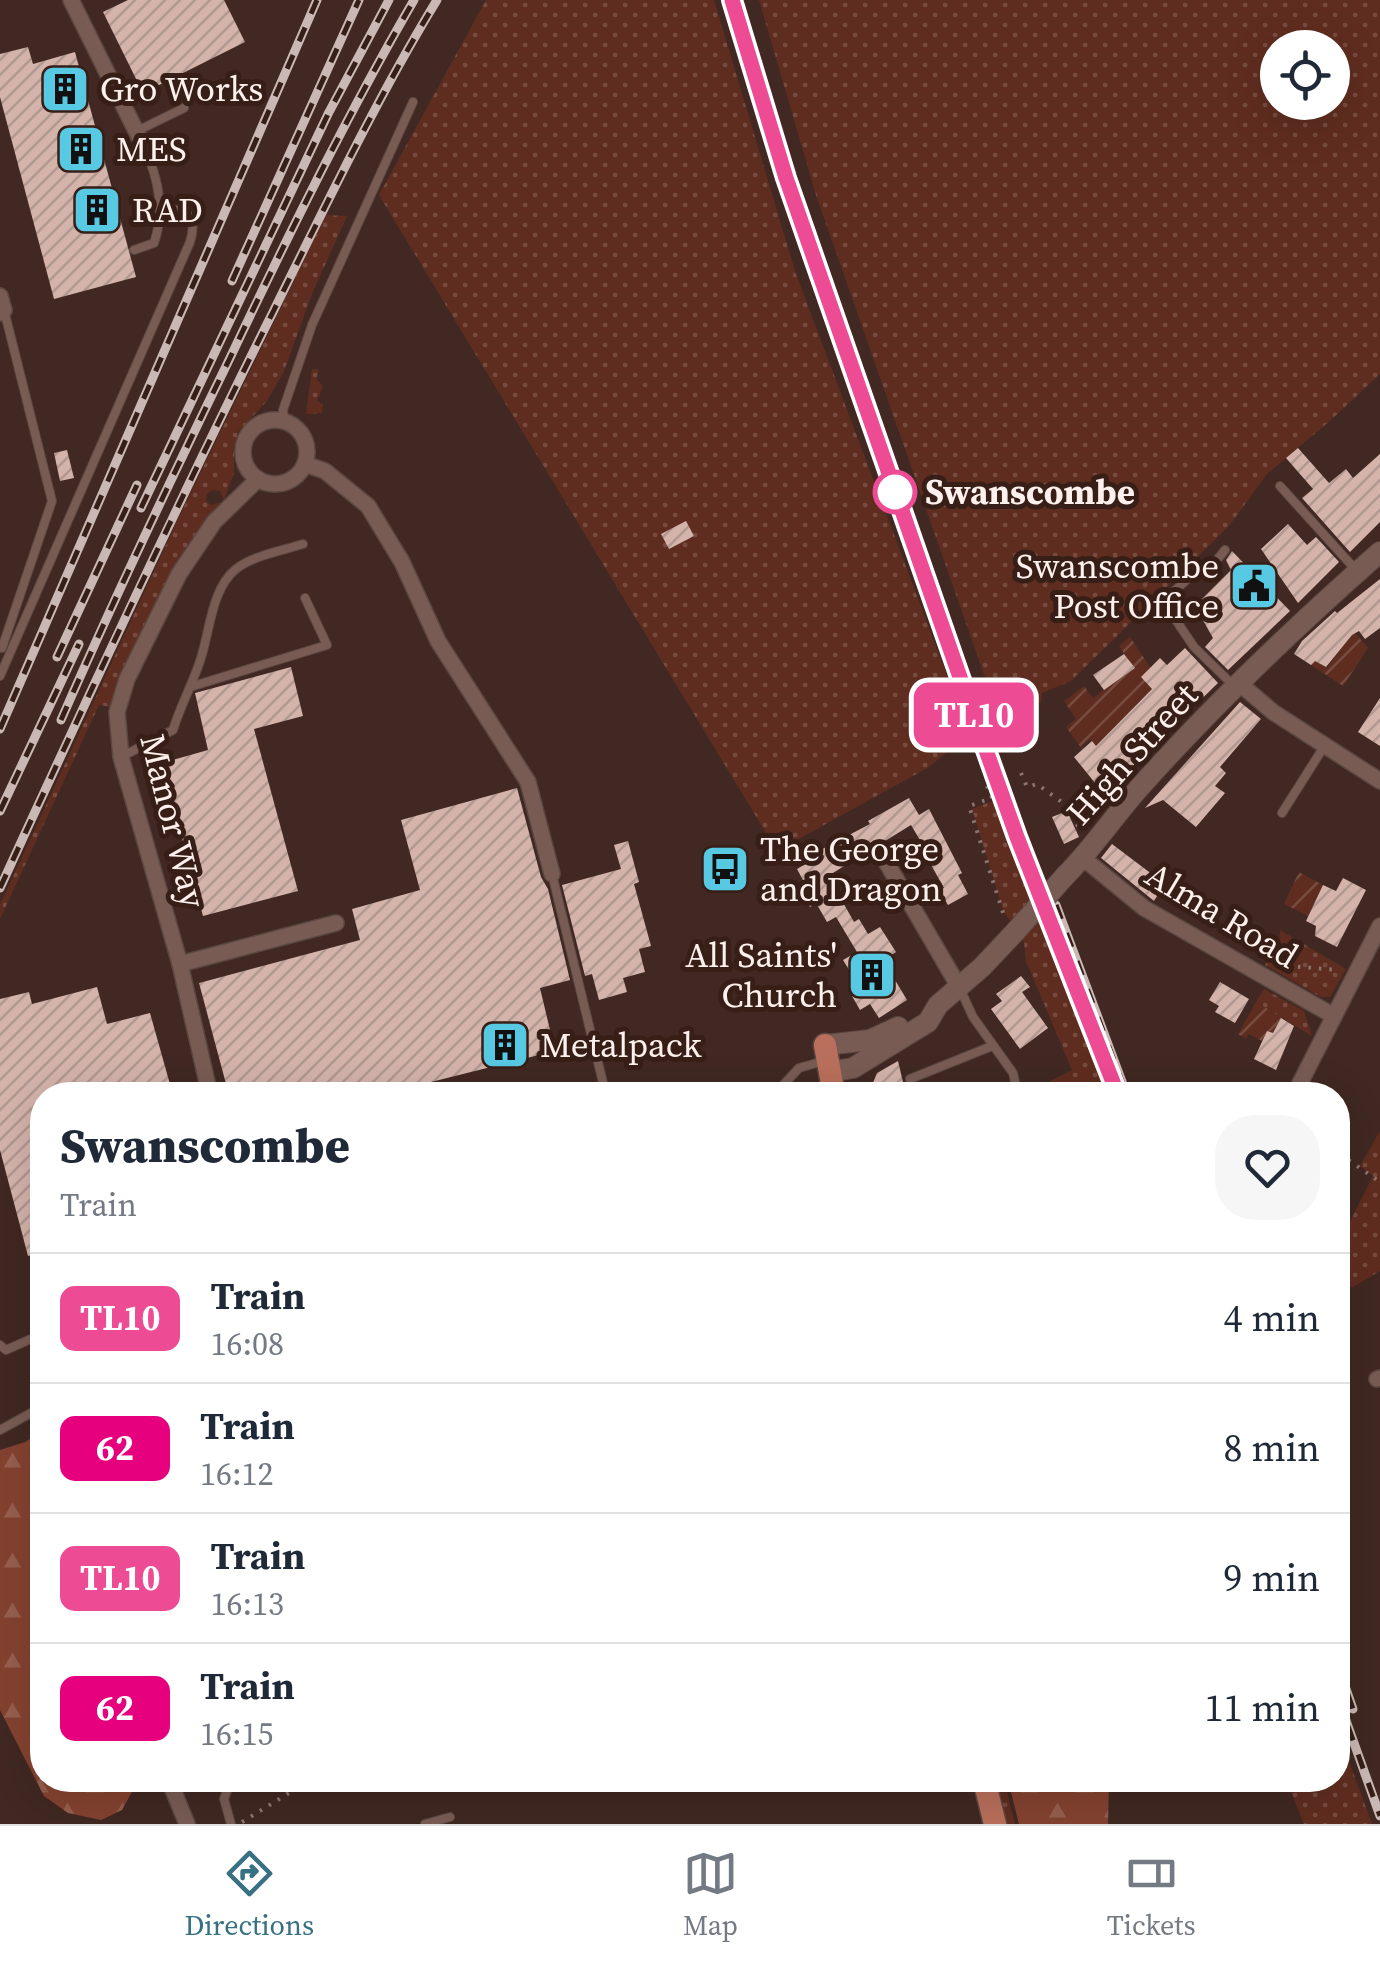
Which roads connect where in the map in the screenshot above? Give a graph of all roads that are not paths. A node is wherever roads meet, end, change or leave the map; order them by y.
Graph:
1 (71, 0) edge
2 (413, 102) dead end
3 (184, 108) dead end
4 (140, 138) junction
5 (159, 206) junction
6 (134, 250) dead end
7 (1, 306) edge
8 (284, 420) junction
9 (305, 464) junction
10 (258, 479) junction
11 (1280, 486) dead end
12 (303, 544) dead end
13 (1225, 550) dead end
14 (1380, 552) edge
15 (1358, 572) junction
16 (305, 598) dead end
17 (2, 648) edge
18 (0, 676) edge
19 (1238, 686) junction
20 (188, 687) junction
21 (1325, 745) junction
22 (122, 757) junction
23 (1380, 781) edge
24 (1282, 813) dead end
25 (1084, 849) junction
26 (885, 860) dead end
27 (552, 874) joint
28 (336, 923) dead end
29 (1380, 926) edge
30 (180, 964) junction
31 (959, 987) junction
32 (938, 1005) junction
33 (1334, 1016) junction
34 (992, 1046) junction
35 (830, 1072) edge
36 (910, 1079) dead end
37 (207, 1082) edge
38 (603, 1082) edge
39 (786, 1082) edge
40 (1015, 1082) edge
41 (1301, 1082) edge
42 (30, 1339) edge
43 (0, 1346) edge
44 (30, 1414) edge
45 (0, 1430) edge
46 (174, 1792) edge
47 (227, 1792) edge
48 (987, 1792) edge
49 (450, 1817) dead end
50 (187, 1824) edge
51 (234, 1824) edge
52 (425, 1824) edge
53 (995, 1824) edge

1 - 4 street
2 - 8 lane
3 - 4 lane
4 - 5 lane
5 - 6 lane
5 - 18 lane
7 - 17 lane
8 - 9 street
8 - 10 street
9 - 10 street
9 - 27 street
10 - 22 street, Manor Way
11 - 15 lane
12 - 20 lane
13 - 19 lane
14 - 15 main road, High Street
15 - 19 main road, High Street
16 - 20 lane
19 - 21 street
19 - 25 main road, High Street
20 - 22 lane
21 - 23 street
21 - 24 lane
22 - 30 street, Manor Way
25 - 31 main road, High Street, bridge
25 - 33 street, Alma Road
26 - 31 street
27 - 38 lane
28 - 30 street
29 - 33 street
30 - 37 street, Manor Way
31 - 32 main road, High Street
31 - 34 lane
32 - 35 main road, High Street
32 - 35 main road, High Street
33 - 41 street
34 - 36 lane
34 - 40 lane
35 - 39 lane
42 - 43 lane
44 - 45 lane
46 - 50 street
47 - 51 lane
48 - 53 main road
49 - 52 lane

